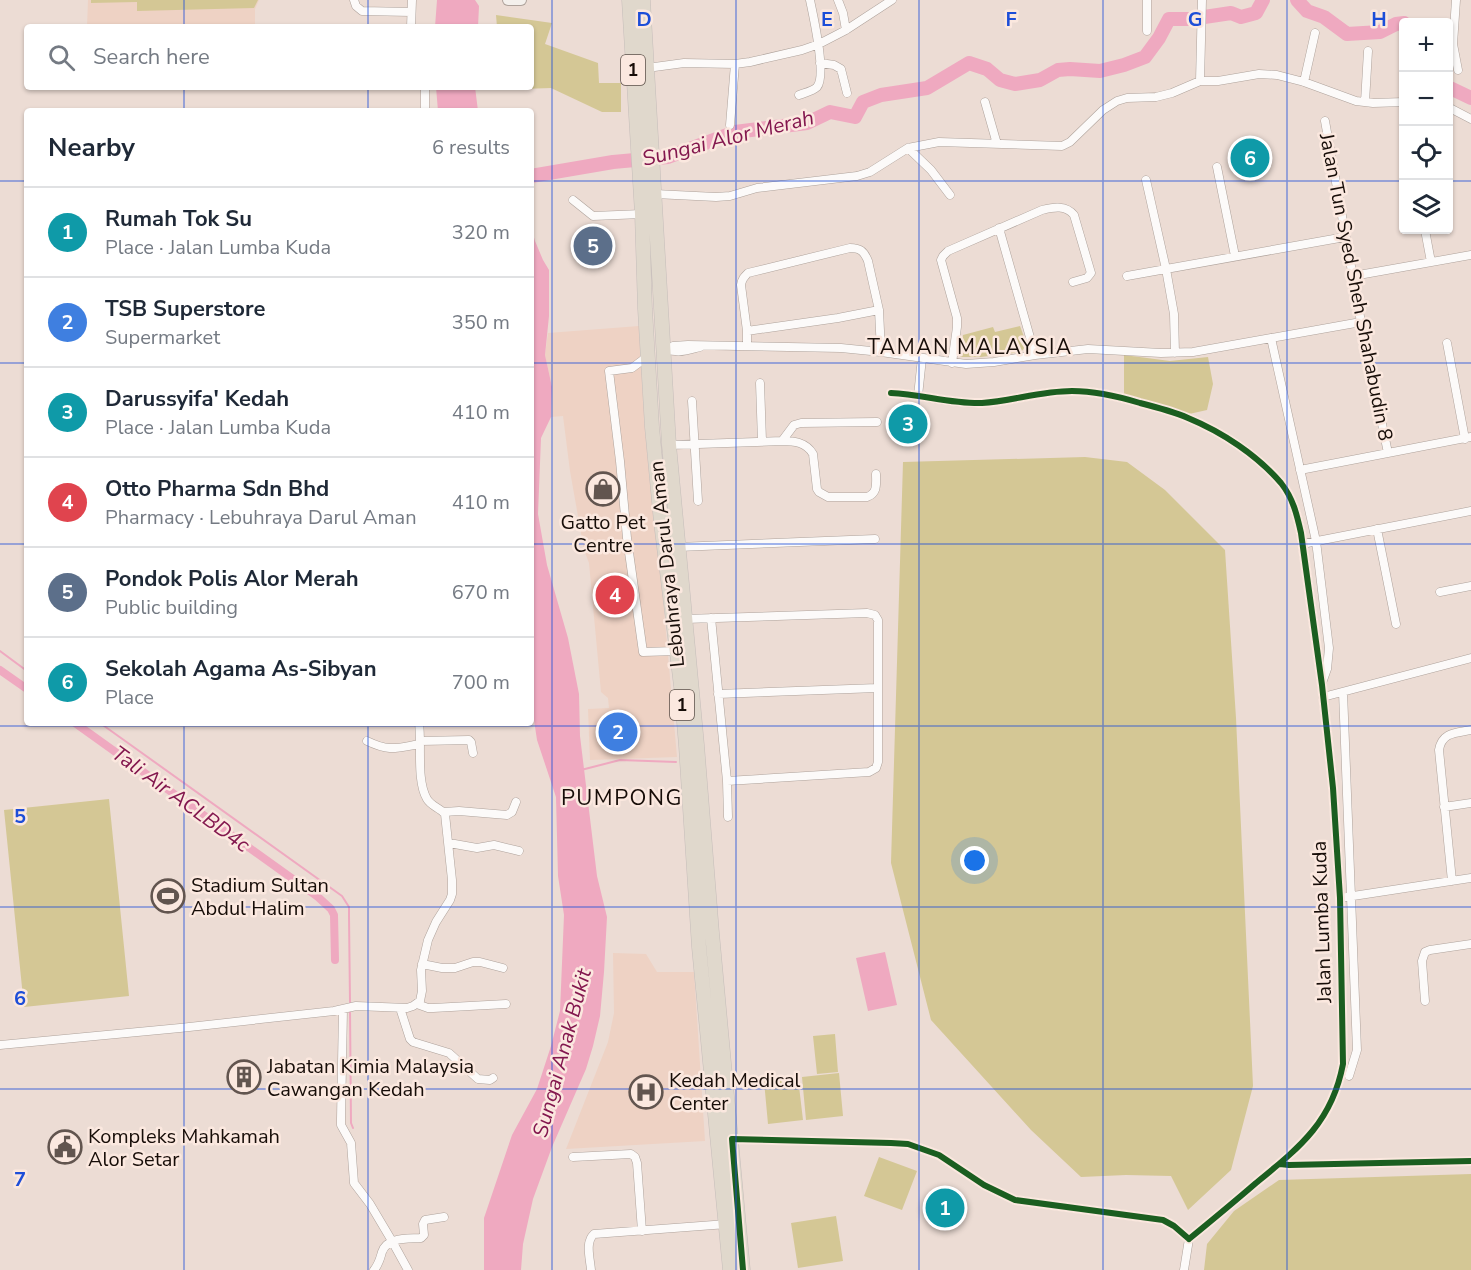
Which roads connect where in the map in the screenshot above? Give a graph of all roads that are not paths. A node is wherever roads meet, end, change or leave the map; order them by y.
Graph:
1 (354, 0) edge
2 (412, 0) edge
3 (508, 0) edge
4 (521, 0) edge
5 (629, 0) edge
6 (643, 0) edge
7 (810, 0) edge
8 (838, 0) edge
9 (892, 0) edge
10 (1146, 0) edge
11 (1202, 0) edge
12 (1456, 0) edge
13 (411, 12) junction
14 (411, 24) edge
15 (846, 30) junction
16 (1147, 31) dead end
17 (1315, 33) dead end
18 (819, 44) junction
19 (1368, 51) dead end
20 (820, 63) junction
21 (735, 64) junction
22 (647, 68) junction
23 (1458, 70) dead end
24 (1200, 81) junction
25 (1304, 82) junction
26 (425, 90) edge
27 (847, 93) dead end
28 (799, 95) dead end
29 (985, 102) dead end
30 (1365, 102) junction
31 (1399, 102) edge
32 (425, 108) edge
33 (1453, 110) edge
34 (1471, 119) edge
35 (1324, 121) dead end
36 (730, 125) dead end
37 (644, 139) junction
38 (997, 144) junction
39 (908, 148) junction
40 (1217, 167) dead end
41 (647, 171) junction
42 (1146, 180) dead end
43 (655, 194) junction
44 (950, 195) dead end
45 (573, 200) dead end
46 (642, 214) junction
47 (999, 228) junction
48 (1426, 234) edge
49 (1345, 237) junction
50 (1471, 255) edge
51 (1235, 256) junction
52 (1431, 262) junction
53 (1166, 269) junction
54 (1127, 276) dead end
55 (1353, 276) junction
56 (1073, 282) dead end
57 (879, 310) junction
58 (1361, 322) junction
59 (747, 331) junction
60 (1271, 338) junction
61 (1447, 343) dead end
62 (747, 346) junction
63 (661, 351) junction
64 (881, 352) junction
65 (1174, 353) junction
66 (1035, 355) junction
67 (922, 358) junction
68 (952, 363) junction
69 (760, 383) dead end
70 (891, 393) dead end
71 (918, 396) junction
72 (692, 401) dead end
73 (877, 422) dead end
74 (1468, 438) edge
75 (762, 441) junction
76 (782, 441) junction
77 (695, 444) junction
78 (669, 445) junction
79 (1388, 453) junction
80 (1300, 470) junction
81 (876, 474) dead end
82 (698, 501) dead end
83 (1471, 511) edge
84 (1377, 529) junction
85 (875, 539) dead end
86 (1316, 541) junction
87 (1302, 544) junction
88 (678, 547) junction
89 (1471, 586) edge
90 (1440, 592) dead end
91 (711, 618) junction
92 (685, 619) junction
93 (1396, 624) dead end
94 (676, 651) junction
95 (1471, 658) edge
96 (1322, 684) junction
97 (877, 688) junction
98 (1343, 692) junction
99 (718, 694) junction
100 (1323, 697) junction
101 (419, 726) edge
102 (1471, 730) edge
103 (367, 741) dead end
104 (420, 743) junction
105 (473, 753) dead end
106 (727, 781) junction
107 (516, 802) dead end
108 (1471, 804) edge
109 (1444, 807) junction
110 (444, 812) junction
111 (728, 817) dead end
112 (449, 843) junction
113 (519, 851) dead end
114 (1471, 878) edge
115 (1452, 881) junction
116 (1351, 896) junction
117 (1340, 898) junction
118 (696, 905) junction
119 (710, 926) junction
120 (1471, 944) edge
121 (699, 947) junction
122 (423, 964) junction
123 (503, 968) dead end
124 (1425, 1001) dead end
125 (417, 1004) junction
126 (506, 1004) dead end
127 (400, 1008) junction
128 (342, 1009) junction
129 (1343, 1026) junction
130 (1356, 1026) junction
131 (0, 1045) edge
132 (1349, 1076) dead end
133 (494, 1078) dead end
134 (732, 1139) junction
135 (573, 1157) dead end
136 (1471, 1161) edge
137 (1280, 1164) junction
138 (444, 1217) dead end
139 (726, 1224) junction
140 (642, 1231) junction
141 (1189, 1239) junction
142 (392, 1241) junction
143 (374, 1270) edge
144 (408, 1270) edge
145 (591, 1270) edge
146 (730, 1270) edge
147 (743, 1270) edge
148 (1184, 1270) edge

1 - 13 street
2 - 13 street
3 - 4 street
5 - 37 highway, Lebuhraya Darul Aman / 1
6 - 22 highway, Lebuhraya Darul Aman / 1
7 - 18 street
8 - 15 street
9 - 15 street
10 - 16 street
11 - 24 street
12 - 23 street
13 - 14 street
15 - 18 street
17 - 25 street
18 - 20 street
18 - 21 street
19 - 30 street
20 - 27 street
20 - 28 street
21 - 22 street
21 - 36 street
22 - 37 highway, Lebuhraya Darul Aman / 1
24 - 25 street
24 - 38 street
25 - 30 street
26 - 32 street
29 - 38 street
30 - 31 street
33 - 34 street
35 - 49 street, Jalan Tun Syed Sheh Shahabudin 8
37 - 41 highway, Lebuhraya Darul Aman / 1
38 - 39 street
39 - 43 street
39 - 44 street
40 - 51 street
41 - 43 highway, Lebuhraya Darul Aman / 1
41 - 46 highway, Lebuhraya Darul Aman / 1
42 - 53 street
43 - 63 highway, Lebuhraya Darul Aman / 1
45 - 46 street
46 - 63 highway, Lebuhraya Darul Aman / 1
47 - 56 street
47 - 66 street
47 - 68 street
48 - 52 street
49 - 51 street
49 - 55 street, Jalan Tun Syed Sheh Shahabudin 8
50 - 52 street
51 - 53 street
52 - 55 street
53 - 54 street
53 - 65 street
55 - 58 street, Jalan Tun Syed Sheh Shahabudin 8
57 - 59 street
57 - 59 street
57 - 64 street
58 - 60 street
58 - 79 street, Jalan Tun Syed Sheh Shahabudin 8
59 - 62 street
60 - 65 street
60 - 80 street
61 - 74 street
62 - 63 street
62 - 64 street
63 - 78 highway, Lebuhraya Darul Aman / 1
63 - 94 highway, Lebuhraya Darul Aman / 1
63 - 94 street
64 - 67 street
65 - 66 street
66 - 68 street
67 - 68 street
67 - 71 street
69 - 75 street
70 - 71 street, Jalan Lumba Kuda
71 - 87 street, Jalan Lumba Kuda
72 - 77 street
73 - 76 street
74 - 79 street
75 - 76 street
75 - 77 street
76 - 81 street
77 - 78 street
77 - 82 street
78 - 88 highway, Lebuhraya Darul Aman / 1
79 - 80 street
80 - 86 street
83 - 84 street
84 - 86 street
84 - 93 street
85 - 88 street
86 - 87 street
86 - 96 street
87 - 96 street, Jalan Lumba Kuda
88 - 92 highway, Lebuhraya Darul Aman / 1
89 - 90 street
91 - 92 street
91 - 97 street
91 - 99 street
92 - 119 highway, Lebuhraya Darul Aman / 1
94 - 118 highway, Lebuhraya Darul Aman / 1
95 - 98 street
96 - 100 street, Jalan Lumba Kuda
97 - 99 street
97 - 106 street
98 - 100 street
98 - 116 street
99 - 106 street
100 - 117 street, Jalan Lumba Kuda
101 - 104 street
102 - 109 street
103 - 104 street
104 - 105 street
104 - 110 street
106 - 111 street
107 - 110 street
108 - 109 street
109 - 115 street
110 - 112 street
112 - 113 street
112 - 122 street
114 - 115 street
115 - 116 street
116 - 117 street
116 - 130 street
117 - 129 street, Jalan Lumba Kuda
118 - 119 highway
118 - 121 highway, Lebuhraya Darul Aman / 1
119 - 121 highway
119 - 134 highway, Lebuhraya Darul Aman / 1
120 - 124 street
121 - 139 highway, Lebuhraya Darul Aman / 1
122 - 123 street
122 - 125 street
125 - 126 street
125 - 127 street
127 - 128 street
127 - 133 street
128 - 131 street
128 - 142 street
129 - 130 street
129 - 137 street, Jalan Lumba Kuda
130 - 132 street
134 - 141 street
134 - 147 highway, Lebuhraya Darul Aman / 1
135 - 140 street
136 - 137 street
137 - 141 street, Jalan Lumba Kuda
138 - 142 street
139 - 140 street
139 - 146 highway, Lebuhraya Darul Aman / 1
140 - 145 street
141 - 148 street
142 - 143 street
142 - 144 street

